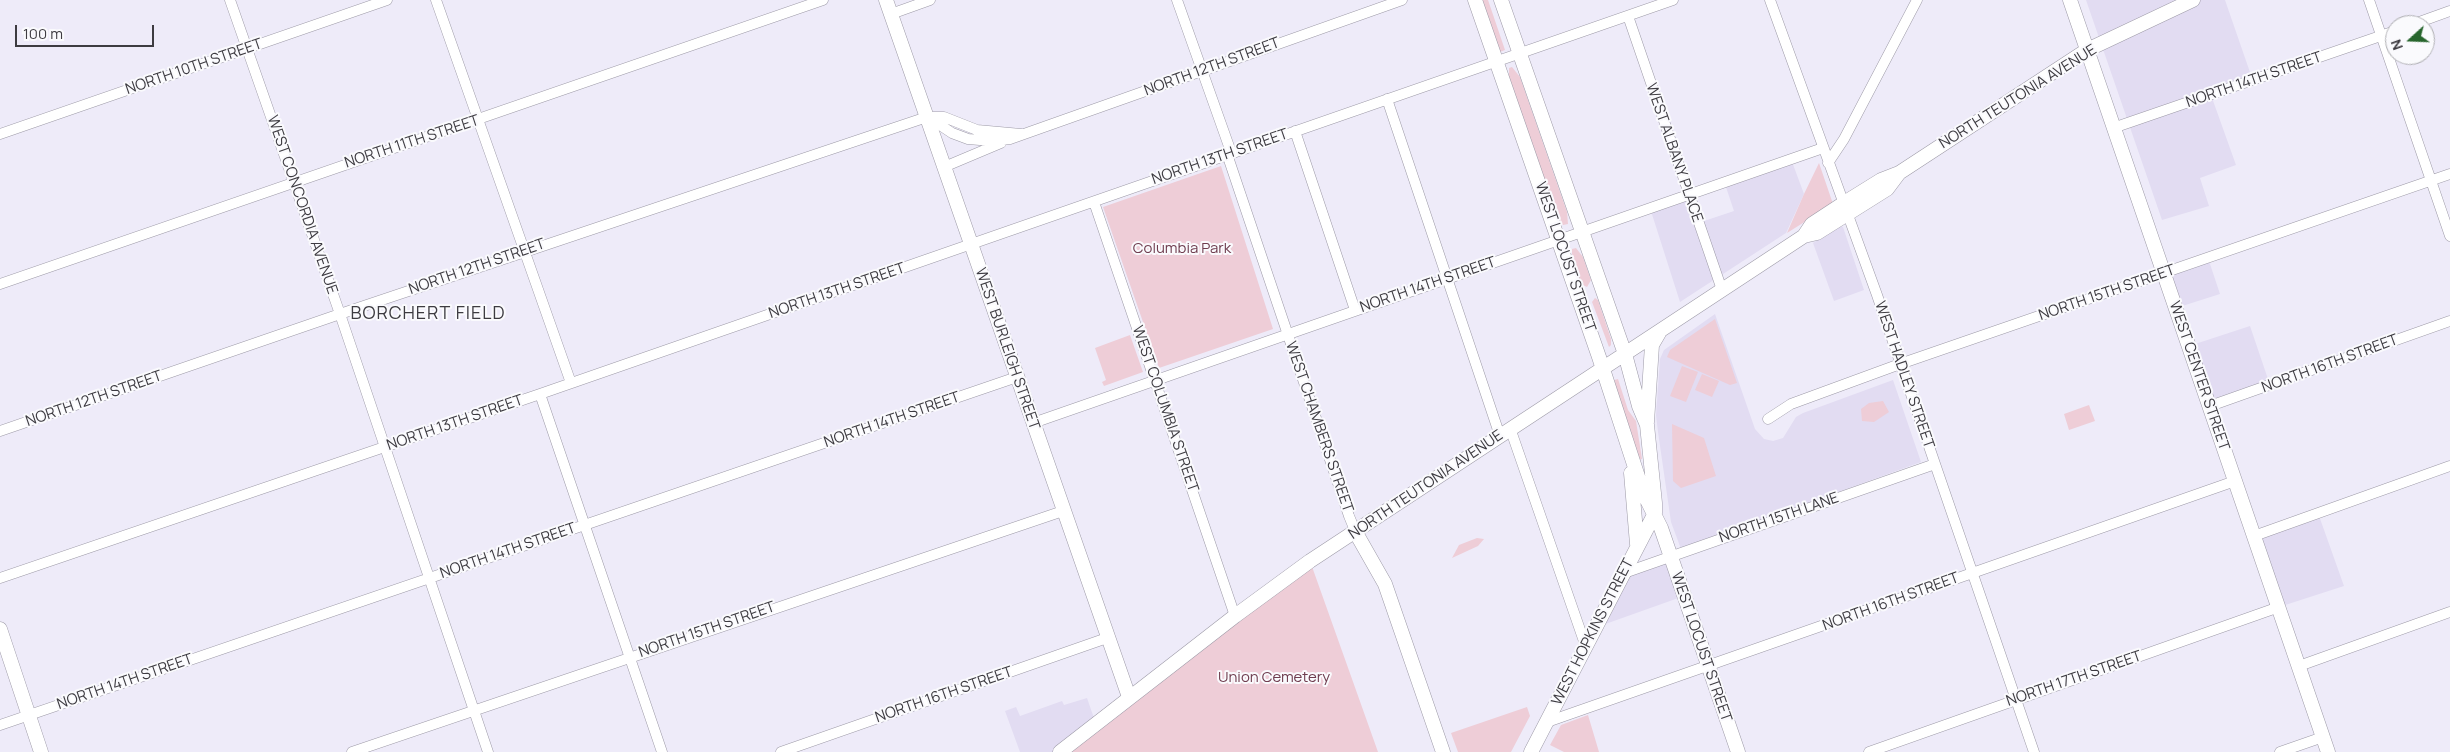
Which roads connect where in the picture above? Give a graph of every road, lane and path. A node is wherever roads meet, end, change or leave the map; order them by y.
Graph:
1 (230, 0) edge
2 (387, 0) edge
3 (436, 0) edge
4 (823, 0) edge
5 (886, 0) edge
6 (930, 0) edge
7 (1177, 0) edge
8 (1402, 0) edge
9 (1474, 0) edge
10 (1501, 0) edge
11 (1673, 0) edge
12 (1770, 0) edge
13 (1917, 0) edge
14 (2070, 0) edge
15 (2193, 0) edge
16 (2369, 0) edge
17 (2450, 11) edge
18 (891, 14) junction
19 (1628, 16) junction
20 (2435, 16) edge
21 (2385, 35) edge
22 (2381, 36) junction
23 (247, 49) junction
24 (2087, 50) junction
25 (1521, 53) junction
26 (1497, 62) junction
27 (1204, 70) junction
28 (1387, 99) junction
29 (927, 117) junction
30 (479, 120) junction
31 (2113, 128) junction
32 (1295, 131) junction
33 (0, 134) edge
34 (1021, 134) junction
35 (1010, 139) junction
36 (1822, 148) junction
37 (1229, 153) junction
38 (1828, 163) junction
39 (944, 167) junction
40 (2450, 174) edge
41 (2432, 180) junction
42 (294, 182) junction
43 (1688, 195) junction
44 (1094, 202) junction
45 (1846, 208) junction
46 (1584, 231) junction
47 (2450, 236) edge
48 (1558, 239) junction
49 (972, 245) junction
50 (525, 251) junction
51 (2164, 274) junction
52 (1446, 278) junction
53 (0, 284) edge
54 (1722, 290) junction
55 (1355, 310) junction
56 (340, 314) junction
57 (2450, 321) edge
58 (1660, 332) junction
59 (1288, 334) junction
60 (1625, 354) junction
61 (1900, 364) junction
62 (1604, 369) junction
63 (1017, 377) junction
64 (1156, 380) junction
65 (571, 383) junction
66 (540, 394) junction
67 (2210, 406) junction
68 (1768, 419) dead end
69 (1033, 423) junction
70 (1647, 426) junction
71 (0, 431) edge
72 (1505, 432) junction
73 (1628, 446) junction
74 (384, 447) junction
75 (1935, 464) junction
76 (2450, 466) edge
77 (2235, 480) junction
78 (1063, 511) junction
79 (1654, 513) junction
80 (585, 525) junction
81 (1356, 533) junction
82 (2254, 536) junction
83 (1637, 544) junction
84 (1670, 556) junction
85 (1624, 573) junction
86 (1973, 573) junction
87 (0, 578) edge
88 (428, 578) junction
89 (2279, 607) junction
90 (2450, 612) edge
91 (1235, 616) junction
92 (0, 628) edge
93 (1107, 638) junction
94 (1586, 647) junction
95 (629, 657) junction
96 (2299, 666) junction
97 (1708, 667) junction
98 (1129, 697) junction
99 (2016, 700) junction
100 (473, 710) junction
101 (29, 716) junction
102 (1547, 722) junction
103 (0, 726) edge
104 (2323, 737) junction
105 (41, 752) edge
106 (352, 752) edge
107 (488, 752) edge
108 (662, 752) edge
109 (781, 752) edge
110 (1060, 752) edge
111 (1443, 752) edge
112 (1532, 752) edge
113 (1738, 752) edge
114 (1869, 752) edge
115 (2034, 752) edge
116 (2280, 752) edge
117 (2328, 752) edge

1 - 23 street, WEST CONCORDIA AVENUE
2 - 23 street, NORTH 10TH STREET
3 - 30 street
4 - 30 street, NORTH 11TH STREET
5 - 18 main road, WEST BURLEIGH STREET
6 - 18 street
7 - 27 street, WEST CHAMBERS STREET
8 - 27 street, NORTH 12TH STREET
9 - 26 main road, WEST LOCUST STREET
10 - 25 main road, WEST LOCUST STREET
11 - 19 street, NORTH 13TH STREET
12 - 36 street, WEST HADLEY STREET
13 - 38 street
14 - 24 main road, WEST CENTER STREET
15 - 24 main road, NORTH TEUTONIA AVENUE
16 - 22 street
17 - 20 street
18 - 29 main road, WEST BURLEIGH STREET
19 - 25 street, NORTH 13TH STREET
19 - 43 street, WEST ALBANY PLACE
21 - 22 street, NORTH 14TH STREET
22 - 31 street, NORTH 14TH STREET
22 - 41 street
23 - 33 street, NORTH 10TH STREET
23 - 42 street, WEST CONCORDIA AVENUE
24 - 31 main road, WEST CENTER STREET
24 - 45 main road, NORTH TEUTONIA AVENUE
25 - 26 street, NORTH 13TH STREET
25 - 46 main road, WEST LOCUST STREET
26 - 28 street, NORTH 13TH STREET
26 - 48 main road, WEST LOCUST STREET
27 - 34 street, NORTH 12TH STREET
27 - 37 street, WEST CHAMBERS STREET
28 - 32 street, NORTH 13TH STREET
28 - 52 street
29 - 34 street, NORTH 12TH STREET
29 - 35 street, NORTH 12TH STREET
29 - 39 main road, WEST BURLEIGH STREET
29 - 50 street, NORTH 12TH STREET
30 - 42 street, NORTH 11TH STREET
30 - 50 street
31 - 51 main road, WEST CENTER STREET
32 - 37 street, NORTH 13TH STREET
32 - 55 street
34 - 35 street, NORTH 12TH STREET
35 - 39 street
36 - 38 street, WEST HADLEY STREET
36 - 43 street, NORTH 14TH STREET
37 - 44 street, NORTH 13TH STREET
37 - 59 street, WEST CHAMBERS STREET
38 - 45 street, WEST HADLEY STREET
39 - 49 main road, WEST BURLEIGH STREET
40 - 41 street, NORTH 15TH STREET
41 - 47 street
41 - 51 street, NORTH 15TH STREET
42 - 53 street, NORTH 11TH STREET
42 - 56 street, WEST CONCORDIA AVENUE
43 - 46 street, NORTH 14TH STREET
43 - 54 street, WEST ALBANY PLACE
44 - 49 street, NORTH 13TH STREET
44 - 64 street, WEST COLUMBIA STREET
45 - 54 main road, NORTH TEUTONIA AVENUE
45 - 61 street, WEST HADLEY STREET
46 - 48 street, NORTH 14TH STREET
46 - 60 main road, WEST LOCUST STREET
48 - 52 street, NORTH 14TH STREET
48 - 62 main road, WEST LOCUST STREET
49 - 63 main road, WEST BURLEIGH STREET
49 - 65 street, NORTH 13TH STREET
50 - 56 street, NORTH 12TH STREET
50 - 65 street
51 - 61 street, NORTH 15TH STREET
51 - 67 main road, WEST CENTER STREET
52 - 55 street, NORTH 14TH STREET
52 - 72 street
54 - 58 main road, NORTH TEUTONIA AVENUE
55 - 59 street, NORTH 14TH STREET
56 - 71 street, NORTH 12TH STREET
56 - 74 street, WEST CONCORDIA AVENUE
57 - 67 street, NORTH 16TH STREET
58 - 60 main road, NORTH TEUTONIA AVENUE
58 - 70 main road
59 - 64 street, NORTH 14TH STREET
59 - 81 street, WEST CHAMBERS STREET
60 - 62 main road, NORTH TEUTONIA AVENUE
60 - 70 main road, WEST LOCUST STREET
61 - 68 street, NORTH 15TH STREET
61 - 75 street, WEST HADLEY STREET
62 - 72 main road, NORTH TEUTONIA AVENUE
62 - 73 main road, WEST LOCUST STREET
63 - 69 main road, WEST BURLEIGH STREET
63 - 80 street, NORTH 14TH STREET
64 - 69 street, NORTH 14TH STREET
64 - 91 street, WEST COLUMBIA STREET
65 - 66 street, NORTH 13TH STREET
66 - 74 street, NORTH 13TH STREET
66 - 80 street
67 - 77 main road, WEST CENTER STREET
69 - 78 main road, WEST BURLEIGH STREET
70 - 79 main road, WEST LOCUST STREET
72 - 81 main road, NORTH TEUTONIA AVENUE
72 - 94 street
73 - 79 main road, WEST LOCUST STREET
73 - 83 main road
74 - 87 street, NORTH 13TH STREET
74 - 88 street, WEST CONCORDIA AVENUE
75 - 84 street, NORTH 15TH LANE
75 - 86 street, WEST HADLEY STREET
76 - 82 street
77 - 82 main road, WEST CENTER STREET
77 - 86 street, NORTH 16TH STREET
78 - 93 main road, WEST BURLEIGH STREET
78 - 95 street, NORTH 15TH STREET
79 - 83 main road, WEST HOPKINS STREET
79 - 84 main road, WEST LOCUST STREET
80 - 88 street, NORTH 14TH STREET
80 - 95 street
81 - 91 main road, NORTH TEUTONIA AVENUE
81 - 111 main road, WEST CHAMBERS STREET
82 - 89 main road, WEST CENTER STREET
83 - 85 main road, WEST HOPKINS STREET
84 - 85 street, NORTH 15TH LANE
84 - 97 main road, WEST LOCUST STREET
85 - 94 main road, WEST HOPKINS STREET
86 - 97 street, NORTH 16TH STREET
86 - 99 street, WEST HADLEY STREET
88 - 100 street, WEST CONCORDIA AVENUE
88 - 101 street, NORTH 14TH STREET
89 - 96 main road, WEST CENTER STREET
89 - 99 street, NORTH 17TH STREET
90 - 96 street
91 - 98 main road, NORTH TEUTONIA AVENUE
92 - 101 main road
93 - 98 main road, WEST BURLEIGH STREET
93 - 109 street, NORTH 16TH STREET
94 - 102 main road, WEST HOPKINS STREET
95 - 100 street, NORTH 15TH STREET
95 - 108 street
96 - 104 main road, WEST CENTER STREET
97 - 102 street, NORTH 16TH STREET
97 - 113 main road, WEST LOCUST STREET
98 - 110 main road, NORTH TEUTONIA AVENUE
99 - 114 street, NORTH 17TH STREET
99 - 115 street, WEST HADLEY STREET
100 - 106 street, NORTH 15TH STREET
100 - 107 street, WEST CONCORDIA AVENUE
101 - 103 street, NORTH 14TH STREET
101 - 105 main road
102 - 112 main road, WEST HOPKINS STREET
104 - 116 street
104 - 117 main road, WEST CENTER STREET

